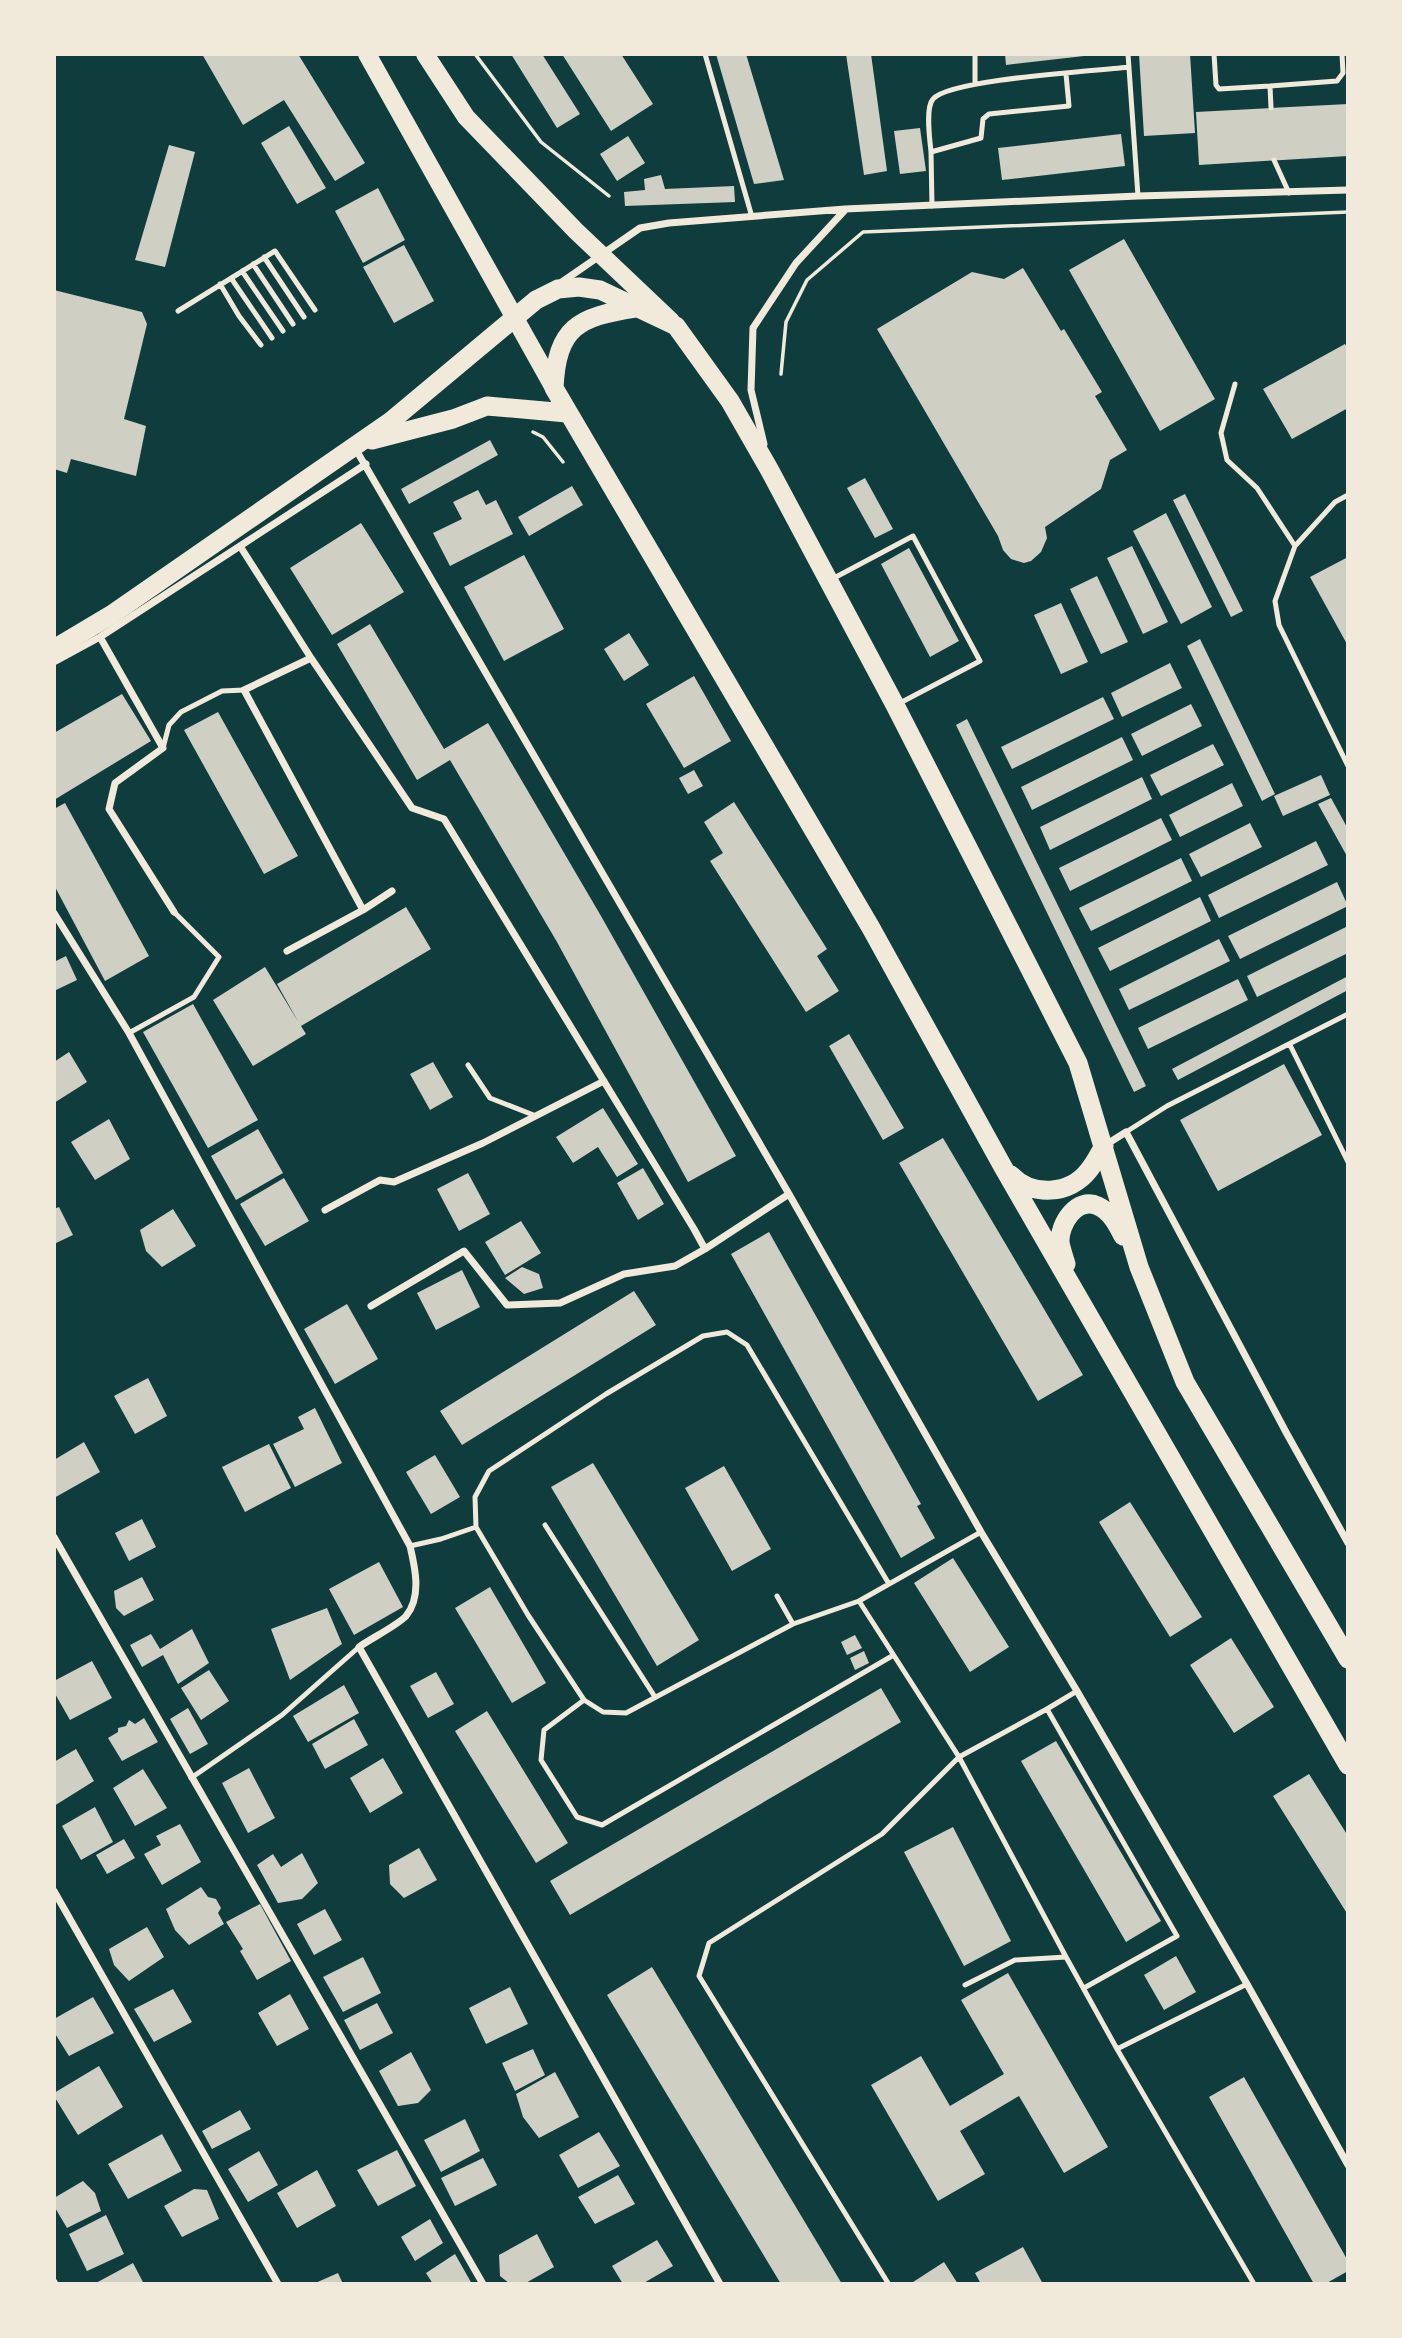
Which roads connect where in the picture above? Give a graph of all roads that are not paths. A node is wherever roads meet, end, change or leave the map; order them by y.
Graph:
1 (367, 54) edge
2 (425, 54) edge
3 (705, 54) edge
4 (975, 54) edge
5 (1128, 54) edge
6 (1214, 54) edge
7 (1342, 54) edge
8 (1129, 68) junction
9 (1066, 74) junction
10 (975, 84) junction
11 (1270, 86) junction
12 (1271, 108) dead end
13 (931, 152) junction
14 (1274, 160) dead end
15 (1348, 190) edge
16 (1289, 193) junction
17 (1138, 196) junction
18 (932, 206) junction
19 (845, 209) junction
20 (752, 217) junction
21 (602, 254) junction
22 (264, 257) junction
23 (253, 264) junction
24 (242, 271) junction
25 (231, 278) junction
26 (220, 284) junction
27 (536, 300) junction
28 (635, 308) junction
29 (315, 310) dead end
30 (178, 311) dead end
31 (514, 316) junction
32 (304, 317) dead end
33 (293, 324) dead end
34 (676, 326) junction
35 (283, 331) dead end
36 (272, 338) dead end
37 (261, 345) dead end
38 (1235, 384) dead end
39 (554, 388) junction
40 (567, 414) junction
41 (354, 445) junction
42 (366, 464) junction
43 (769, 469) junction
44 (1348, 495) edge
45 (240, 546) junction
46 (1295, 546) junction
47 (828, 581) junction
48 (100, 636) junction
49 (54, 649) edge
50 (311, 658) junction
51 (54, 662) edge
52 (244, 690) junction
53 (895, 705) junction
54 (163, 748) junction
55 (1348, 766) edge
56 (391, 891) dead end
57 (363, 910) junction
58 (174, 912) joint
59 (54, 913) edge
60 (287, 951) dead end
61 (1348, 1014) edge
62 (129, 1033) junction
63 (1290, 1045) junction
64 (468, 1065) dead end
65 (604, 1081) junction
66 (536, 1116) junction
67 (1126, 1132) junction
68 (1104, 1146) junction
69 (1348, 1161) edge
70 (1003, 1167) junction
71 (789, 1194) junction
72 (325, 1210) dead end
73 (705, 1249) junction
74 (1139, 1267) junction
75 (1073, 1289) junction
76 (371, 1306) dead end
77 (545, 1525) dead end
78 (476, 1527) junction
79 (981, 1532) junction
80 (54, 1537) edge
81 (1348, 1543) edge
82 (410, 1546) junction
83 (889, 1584) junction
84 (777, 1595) dead end
85 (859, 1601) junction
86 (793, 1624) junction
87 (359, 1647) junction
88 (892, 1656) junction
89 (1348, 1659) edge
90 (1077, 1691) junction
91 (655, 1697) junction
92 (584, 1700) junction
93 (1047, 1709) junction
94 (959, 1757) junction
95 (1348, 1765) edge
96 (191, 1778) junction
97 (54, 1891) edge
98 (1066, 1956) junction
99 (1247, 1984) junction
100 (965, 1985) dead end
101 (1084, 1988) junction
102 (1118, 2049) junction
103 (1348, 2165) edge
104 (887, 2283) edge
105 (278, 2284) edge
106 (483, 2284) edge
107 (720, 2284) edge
108 (1254, 2284) edge

1 - 31 main road
2 - 21 main road
3 - 20 lane
4 - 10 lane
5 - 8 lane
6 - 11 lane
7 - 11 lane
8 - 9 lane
8 - 17 lane
9 - 10 lane
9 - 13 lane
10 - 13 lane
11 - 12 lane
13 - 18 lane
14 - 16 lane
15 - 16 street
16 - 17 street
17 - 18 street
18 - 19 street
19 - 20 street
19 - 43 street
20 - 21 street
21 - 27 street
21 - 34 main road
22 - 23 lane
22 - 29 lane
22 - 32 lane
23 - 24 lane
23 - 33 lane
24 - 25 lane
24 - 35 lane
25 - 26 lane
25 - 36 lane
26 - 30 lane
26 - 37 lane
27 - 28 highway
27 - 31 highway
28 - 34 highway
28 - 39 highway
31 - 39 main road
31 - 41 highway
34 - 43 highway
38 - 46 lane
39 - 40 highway
40 - 41 highway
40 - 70 highway
41 - 42 street
41 - 49 highway
42 - 45 street
42 - 71 street
43 - 47 highway
44 - 46 lane
45 - 48 street
45 - 50 street
46 - 55 lane
47 - 53 highway
47 - 53 lane
48 - 51 street
48 - 54 street
50 - 52 street
50 - 65 street
52 - 54 lane
52 - 57 street
53 - 68 highway
54 - 58 street
56 - 57 street
57 - 60 street
58 - 62 lane
59 - 62 street
61 - 63 lane
62 - 82 street
63 - 67 lane
63 - 69 lane
64 - 66 lane
65 - 66 street
65 - 73 street
66 - 72 street
67 - 68 street
67 - 81 street
68 - 70 highway
68 - 74 highway
70 - 75 highway
71 - 73 street
71 - 79 street
73 - 76 street
74 - 75 highway
74 - 89 highway
75 - 95 highway
77 - 91 lane
78 - 82 lane
78 - 83 lane
78 - 92 lane
79 - 83 lane
79 - 90 street
80 - 96 street
82 - 87 street
83 - 85 lane
84 - 86 lane
85 - 86 lane
85 - 88 lane
86 - 91 lane
87 - 96 lane
87 - 107 street
88 - 92 lane
88 - 94 lane
90 - 93 lane
90 - 99 street
91 - 92 lane
93 - 94 lane
93 - 101 lane
94 - 98 lane
94 - 104 lane
96 - 106 street
97 - 105 street
98 - 100 lane
98 - 101 lane
99 - 102 lane
99 - 103 street
101 - 102 lane
102 - 108 lane

